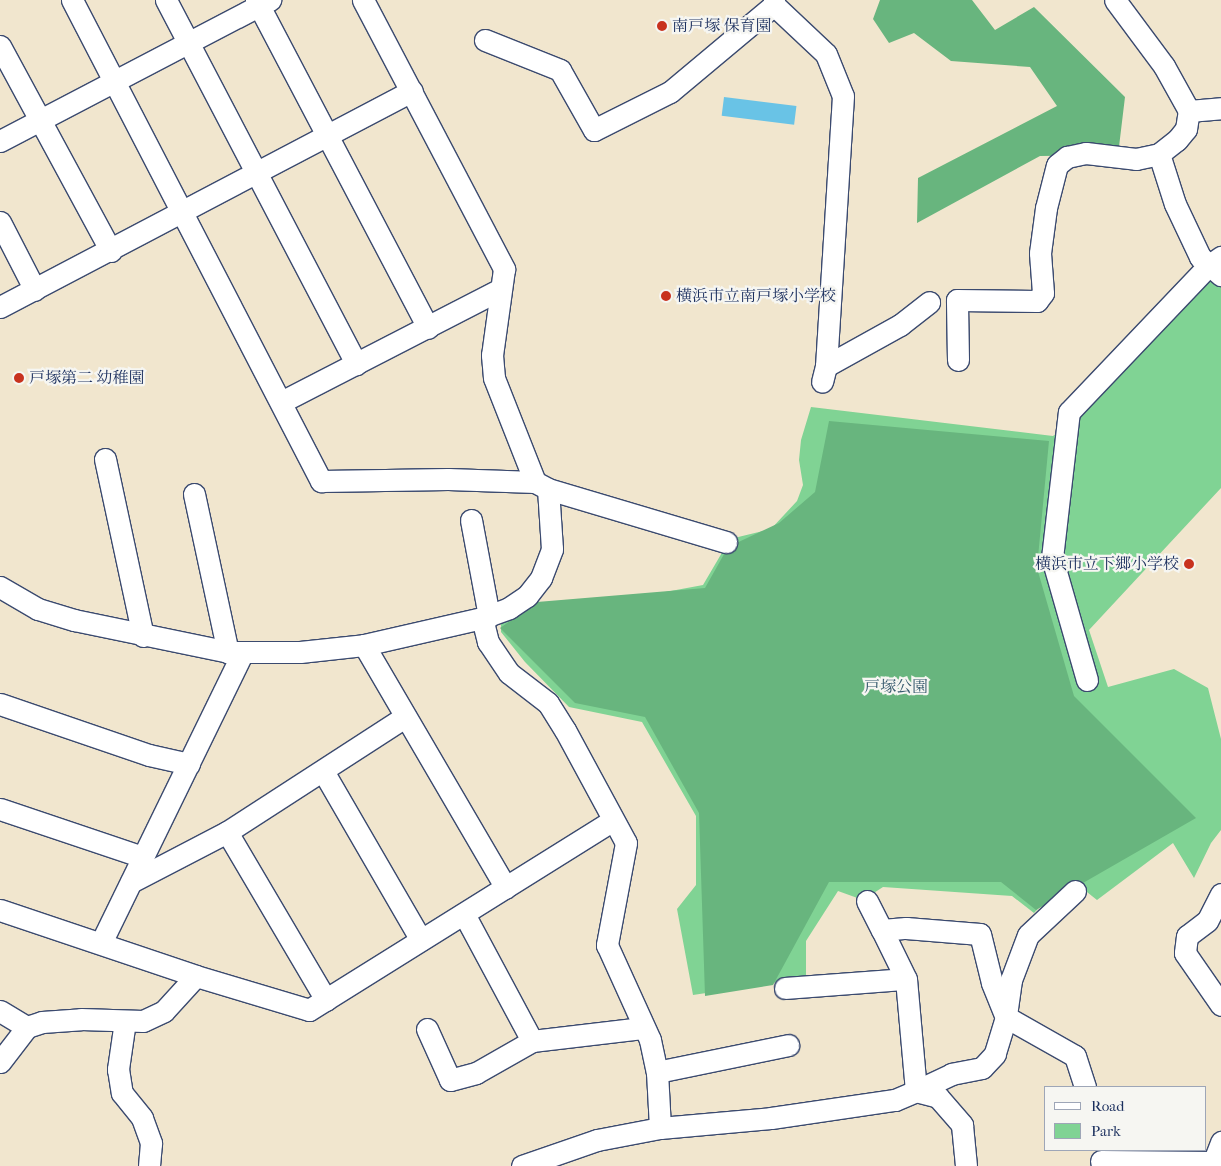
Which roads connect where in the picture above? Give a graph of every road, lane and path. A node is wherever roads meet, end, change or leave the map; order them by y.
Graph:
1 (72, 0) edge
2 (166, 0) edge
3 (363, 0) edge
4 (1115, 0) edge
5 (262, 2) edge
6 (774, 2) edge
7 (485, 40) dead end
8 (188, 43) junction
9 (0, 46) edge
10 (115, 82) junction
11 (412, 92) junction
12 (1221, 108) edge
13 (1189, 111) junction
14 (40, 120) junction
15 (328, 137) junction
16 (0, 141) edge
17 (1159, 154) junction
18 (258, 175) junction
19 (183, 214) junction
20 (0, 222) edge
21 (111, 251) junction
22 (1217, 266) edge
23 (35, 290) junction
24 (499, 290) junction
25 (944, 301) junction
26 (0, 308) edge
27 (428, 328) junction
28 (958, 360) dead end
29 (356, 364) junction
30 (282, 402) junction
31 (105, 459) dead end
32 (541, 486) junction
33 (194, 494) dead end
34 (471, 520) dead end
35 (726, 542) dead end
36 (0, 587) edge
37 (486, 617) junction
38 (143, 636) junction
39 (364, 645) junction
40 (234, 653) junction
41 (1087, 680) dead end
42 (0, 704) edge
43 (405, 717) junction
44 (189, 764) junction
45 (323, 771) junction
46 (0, 809) edge
47 (613, 820) junction
48 (227, 832) junction
49 (143, 857) junction
50 (131, 882) junction
51 (506, 888) junction
52 (1075, 891) dead end
53 (1221, 894) edge
54 (867, 901) dead end
55 (0, 910) edge
56 (464, 914) junction
57 (882, 930) junction
58 (421, 940) junction
59 (101, 943) junction
60 (196, 976) junction
61 (906, 980) junction
62 (785, 988) dead end
63 (326, 1000) junction
64 (1221, 1005) edge
65 (0, 1011) edge
66 (1006, 1017) junction
67 (125, 1021) junction
68 (27, 1027) junction
69 (642, 1028) junction
70 (427, 1029) dead end
71 (532, 1041) junction
72 (788, 1045) dead end
73 (0, 1062) edge
74 (657, 1072) junction
75 (1085, 1086) edge
76 (916, 1091) junction
77 (660, 1128) junction
78 (1221, 1142) edge
79 (1100, 1159) edge
80 (1212, 1164) edge
81 (150, 1166) edge
82 (522, 1166) edge
83 (966, 1166) edge

1 - 10 street
2 - 8 street
3 - 11 street
4 - 13 street
5 - 8 street
5 - 15 street
6 - 7 street
6 - 25 street
8 - 10 street
8 - 18 street
9 - 14 street
10 - 14 street
10 - 19 street
11 - 15 street
11 - 24 street
12 - 13 street
13 - 17 street
14 - 16 street
14 - 21 street
15 - 18 street
15 - 27 street
17 - 22 street
17 - 25 street
18 - 19 street
18 - 29 street
19 - 21 street
19 - 30 street
20 - 23 street
21 - 23 street
22 - 41 street
23 - 26 street
24 - 27 street
24 - 32 street
25 - 28 street
27 - 29 street
29 - 30 street
30 - 32 street
31 - 38 street
32 - 35 street
32 - 37 street
33 - 40 street
34 - 37 street
36 - 38 street
37 - 39 street
37 - 47 street
38 - 40 street
39 - 40 street
39 - 43 street
40 - 44 street
42 - 44 street
43 - 45 street
43 - 51 street
44 - 49 street
45 - 48 street
45 - 58 street
46 - 49 street
47 - 51 street
47 - 69 street
48 - 50 street
48 - 63 street
49 - 50 street
50 - 59 street
51 - 56 street
52 - 66 street
53 - 64 street
54 - 57 street
55 - 59 street
56 - 58 street
56 - 71 street
57 - 61 street
57 - 66 street
58 - 63 street
59 - 60 street
60 - 63 street
60 - 67 street
61 - 62 street
61 - 76 street
65 - 68 street
66 - 75 street
66 - 76 street
67 - 68 street
67 - 81 street
68 - 73 street
69 - 71 street
69 - 74 street
70 - 71 street
72 - 74 street
74 - 77 street
76 - 77 street
76 - 83 street
77 - 82 street
78 - 80 street
79 - 80 street

